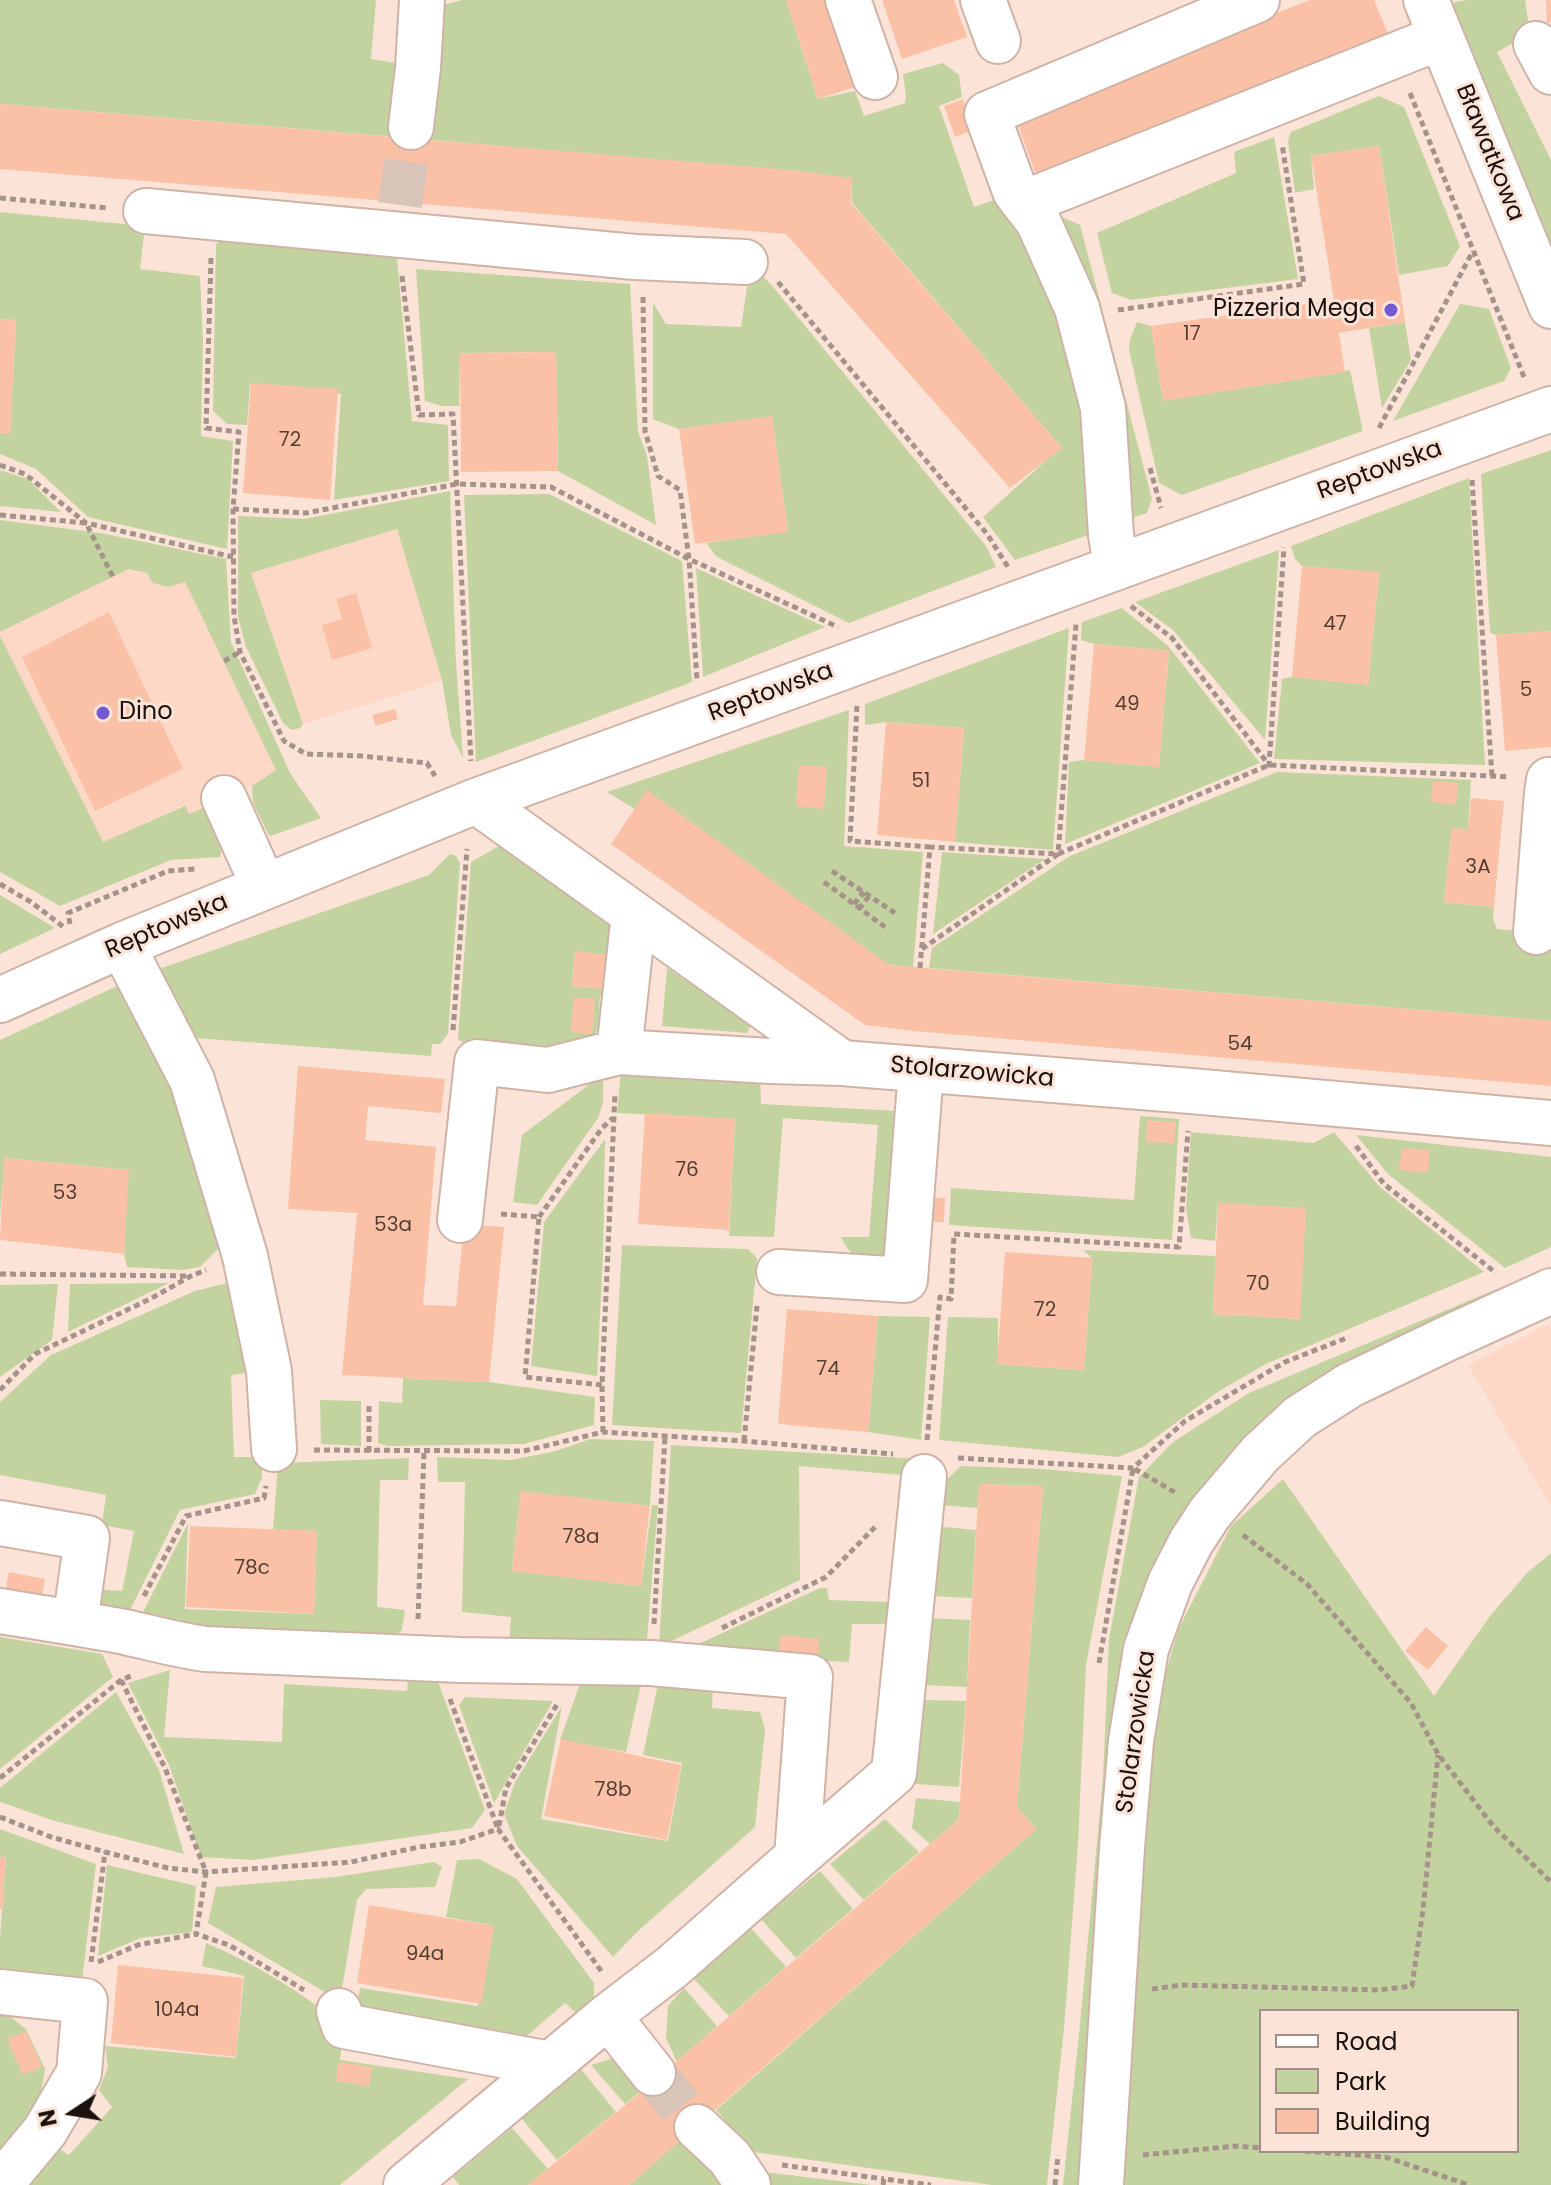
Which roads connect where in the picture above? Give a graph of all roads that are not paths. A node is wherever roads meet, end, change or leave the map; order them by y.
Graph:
1 (422, 0) edge
2 (848, 0) edge
3 (983, 0) edge
4 (1257, 0) edge
5 (1434, 18) edge
6 (998, 41) dead end
7 (875, 77) dead end
8 (411, 127) tunnel mouth
9 (1024, 203) junction
10 (146, 211) road end
11 (745, 262) road end
12 (1551, 306) edge
13 (1539, 395) edge
14 (1120, 584) junction
15 (1550, 780) edge
16 (224, 798) dead end
17 (472, 803) junction
18 (264, 887) junction
19 (634, 914) junction
20 (1536, 932) dead end
21 (122, 945) junction
22 (0, 1000) edge
23 (619, 1052) junction
24 (842, 1063) junction
25 (921, 1070) junction
26 (1551, 1123) edge
27 (461, 1214) road end
28 (779, 1272) road end
29 (1551, 1291) edge
30 (274, 1449) road end
31 (925, 1467) road end
32 (0, 1523) edge
33 (0, 1611) edge
34 (75, 1623) junction
35 (797, 1857) junction
36 (0, 1992) edge
37 (616, 2010) junction
38 (339, 2011) road end
39 (550, 2064) junction
40 (653, 2073) tunnel mouth
41 (697, 2127) tunnel mouth
42 (739, 2172) edge
43 (1102, 2177) edge
44 (0, 2185) edge
45 (406, 2185) edge

1 - 8 street
2 - 7 street
3 - 6 street
4 - 9 street
5 - 9 street
5 - 12 street, Bławatkowa
9 - 14 street
10 - 11 street
13 - 14 street, Reptowska
14 - 17 street, Reptowska
15 - 20 street
16 - 18 street
17 - 18 street, Reptowska
17 - 19 street
18 - 21 street, Reptowska
19 - 23 street
19 - 24 street
21 - 22 street, Reptowska
21 - 30 street
23 - 24 street, Stolarzowicka
23 - 27 street, Stolarzowicka
24 - 25 street, Stolarzowicka
25 - 26 street, Stolarzowicka
25 - 28 street
29 - 43 street, Stolarzowicka
31 - 35 street
32 - 34 street
33 - 34 street
34 - 35 street
35 - 37 street
36 - 44 street
37 - 39 street
37 - 40 street
38 - 39 street
39 - 45 street
41 - 42 street

